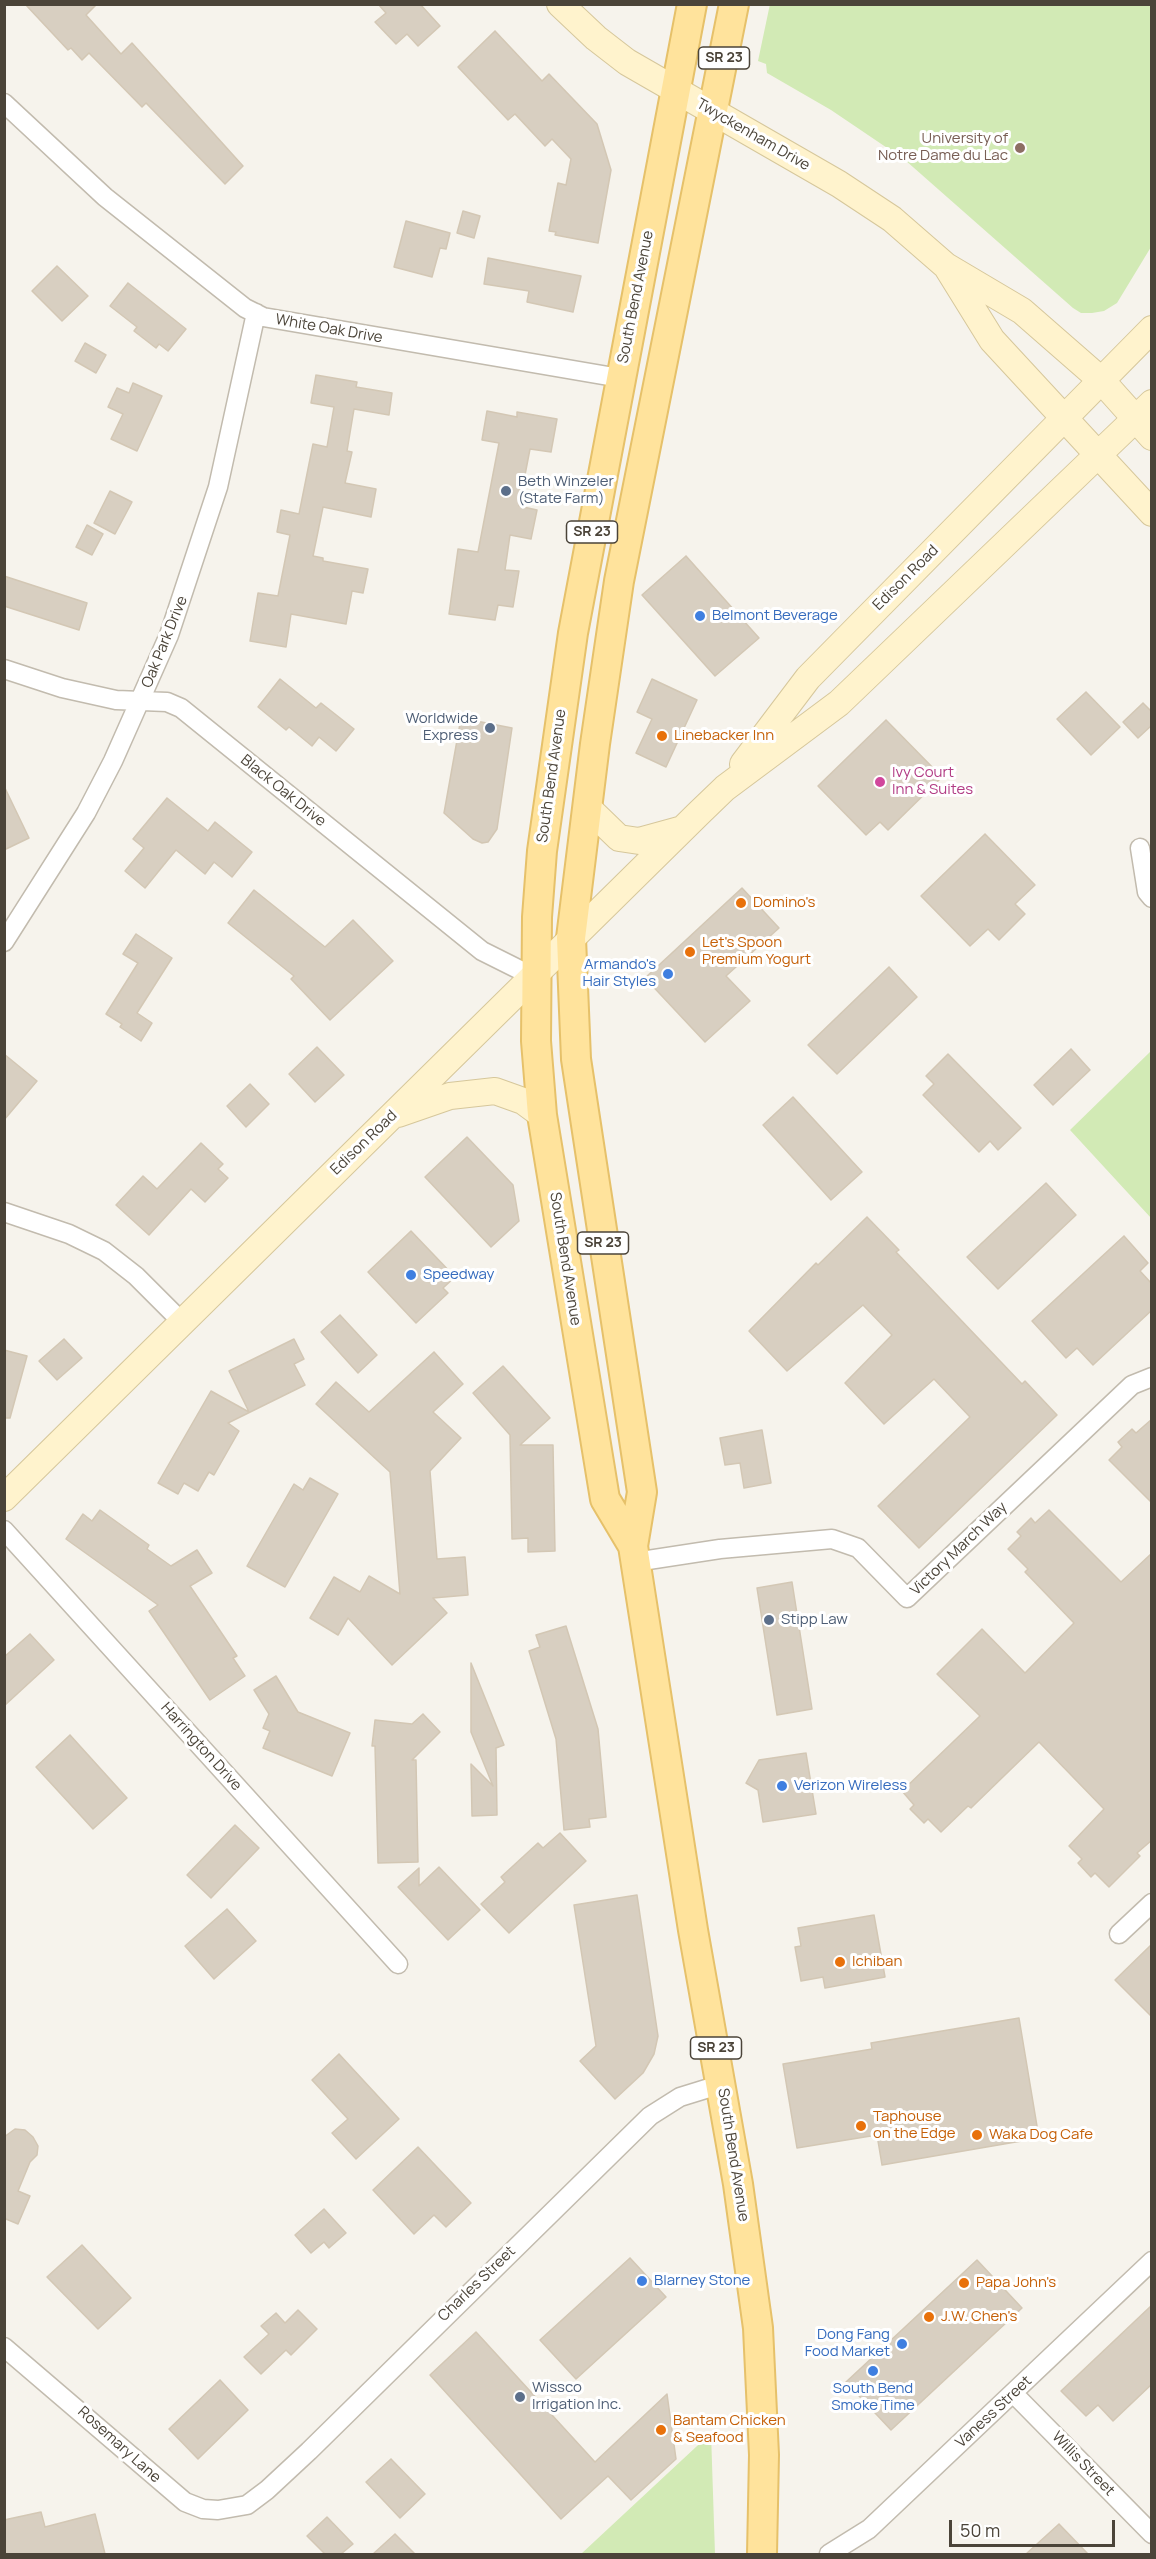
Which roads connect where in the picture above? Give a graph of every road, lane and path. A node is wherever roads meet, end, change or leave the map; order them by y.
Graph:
1 (560, 4) edge
2 (692, 4) edge
3 (734, 4) edge
4 (675, 90) junction
5 (4, 103) edge
6 (712, 112) junction
7 (946, 266) junction
8 (256, 313) junction
9 (1152, 329) edge
10 (620, 378) junction
11 (1101, 380) junction
12 (1065, 418) junction
13 (1146, 419) edge
14 (1098, 456) junction
15 (1152, 513) edge
16 (4, 669) edge
17 (142, 700) junction
18 (725, 788) junction
19 (587, 807) junction
20 (682, 829) junction
21 (1140, 848) dead end
22 (1152, 898) edge
23 (571, 938) junction
24 (4, 942) edge
25 (534, 977) junction
26 (542, 1115) junction
27 (392, 1116) junction
28 (4, 1212) edge
29 (182, 1322) junction
30 (1152, 1377) edge
31 (4, 1498) edge
32 (4, 1530) edge
33 (634, 1554) junction
34 (1152, 1903) edge
35 (1119, 1934) dead end
36 (398, 1964) dead end
37 (722, 2084) junction
38 (1152, 2261) edge
39 (4, 2348) edge
40 (1014, 2394) junction
41 (247, 2505) joint
42 (1152, 2534) edge
43 (762, 2554) edge
44 (829, 2554) edge

1 - 4 main road, Twyckenham Drive
2 - 4 main road, South Bend Avenue / SR 23
3 - 6 main road, South Bend Avenue / SR 23
4 - 6 main road, Twyckenham Drive
4 - 10 main road, South Bend Avenue / SR 23
5 - 8 street, White Oak Drive
6 - 7 main road, Twyckenham Drive
6 - 19 main road, South Bend Avenue / SR 23
7 - 11 main road, Twyckenham Drive
7 - 12 main road, Twyckenham Drive
8 - 10 street, White Oak Drive
8 - 17 street, Oak Park Drive
9 - 11 main road, Edison Road
10 - 25 main road, South Bend Avenue / SR 23
11 - 12 main road, Edison Road
11 - 13 main road, Twyckenham Drive
12 - 14 main road, Twyckenham Drive
12 - 18 main road, Edison Road
13 - 14 main road, Edison Road
14 - 15 main road, Twyckenham Drive
14 - 18 main road, Edison Road
16 - 17 street, Black Oak Drive
17 - 24 street, Oak Park Drive
17 - 25 street, Black Oak Drive
18 - 20 main road, Edison Road
19 - 20 main road
19 - 23 main road, South Bend Avenue / SR 23
20 - 23 main road, Edison Road
21 - 22 street
23 - 25 main road, Edison Road
23 - 33 main road, South Bend Avenue / SR 23
25 - 26 main road, South Bend Avenue / SR 23
25 - 27 main road, Edison Road
26 - 27 main road
26 - 33 main road, South Bend Avenue / SR 23
27 - 29 main road, Edison Road
28 - 29 street
29 - 31 main road, Edison Road
30 - 33 street, Victory March Way
32 - 36 street, Harrington Drive
33 - 37 main road, South Bend Avenue / SR 23
34 - 35 street
37 - 41 street, Charles Street
37 - 43 main road, South Bend Avenue / SR 23
38 - 40 street, Vaness Street
39 - 41 street, Rosemary Lane
40 - 42 street, Willis Street
40 - 44 street, Vaness Street

